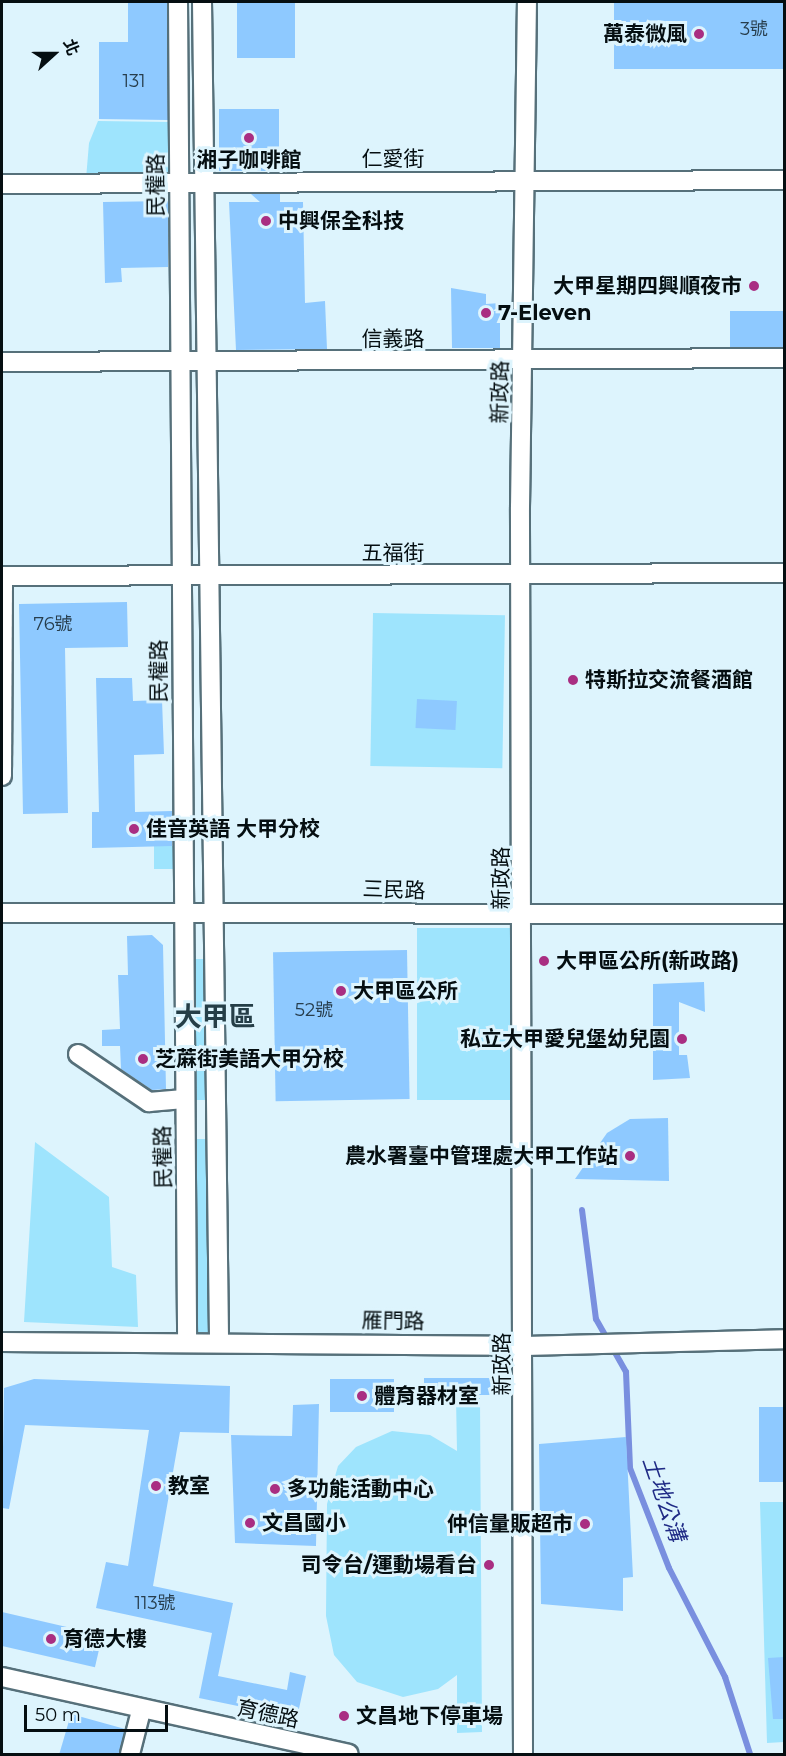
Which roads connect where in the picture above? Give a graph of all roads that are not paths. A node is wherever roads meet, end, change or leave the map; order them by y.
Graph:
1 (178, 2) edge
2 (202, 2) edge
3 (527, 2) edge
4 (784, 180) edge
5 (525, 181) junction
6 (179, 183) junction
7 (204, 183) junction
8 (2, 184) edge
9 (784, 358) edge
10 (523, 361) junction
11 (2, 362) edge
12 (179, 362) junction
13 (205, 362) junction
14 (784, 573) edge
15 (180, 575) junction
16 (207, 575) junction
17 (523, 575) junction
18 (2, 576) edge
19 (2, 776) edge
20 (2, 913) edge
21 (182, 913) junction
22 (210, 913) junction
23 (784, 914) edge
24 (524, 916) junction
25 (78, 1054) dead end
26 (185, 1114) junction
27 (214, 1120) junction
28 (784, 1339) edge
29 (187, 1341) junction
30 (219, 1341) junction
31 (2, 1342) edge
32 (525, 1346) junction
33 (2, 1677) edge
34 (141, 1711) junction
35 (130, 1755) edge
36 (349, 1755) edge
37 (523, 1755) edge

1 - 6 street, 民權路
2 - 7 street
3 - 5 street, 新政路
4 - 5 street, 仁愛街
5 - 7 street, 仁愛街
5 - 10 street, 新政路
6 - 7 street, 仁愛街
6 - 8 street, 仁愛街
6 - 12 street, 民權路
7 - 13 street
9 - 10 street, 信義路
10 - 13 street, 信義路
10 - 17 street, 新政路
11 - 12 street, 信義路
12 - 13 street, 信義路
12 - 15 street, 民權路
13 - 16 street
14 - 17 street, 五福街
15 - 16 street, 五福街
15 - 18 street, 五福街
15 - 21 street, 民權路
16 - 17 street, 五福街
16 - 22 street
17 - 24 street, 新政路
18 - 19 street
20 - 21 street, 三民路
21 - 22 street, 三民路
21 - 26 street, 民權路
22 - 24 street, 三民路
22 - 27 street
23 - 24 street, 三民路
24 - 32 street, 新政路
25 - 26 street
26 - 27 street
26 - 29 street, 民權路
27 - 30 street
28 - 32 street, 雁門路
29 - 30 street, 雁門路
29 - 31 street, 雁門路
30 - 32 street, 雁門路
32 - 37 street, 新政路
33 - 34 street, 育德路
34 - 35 street
34 - 36 street, 育德路

